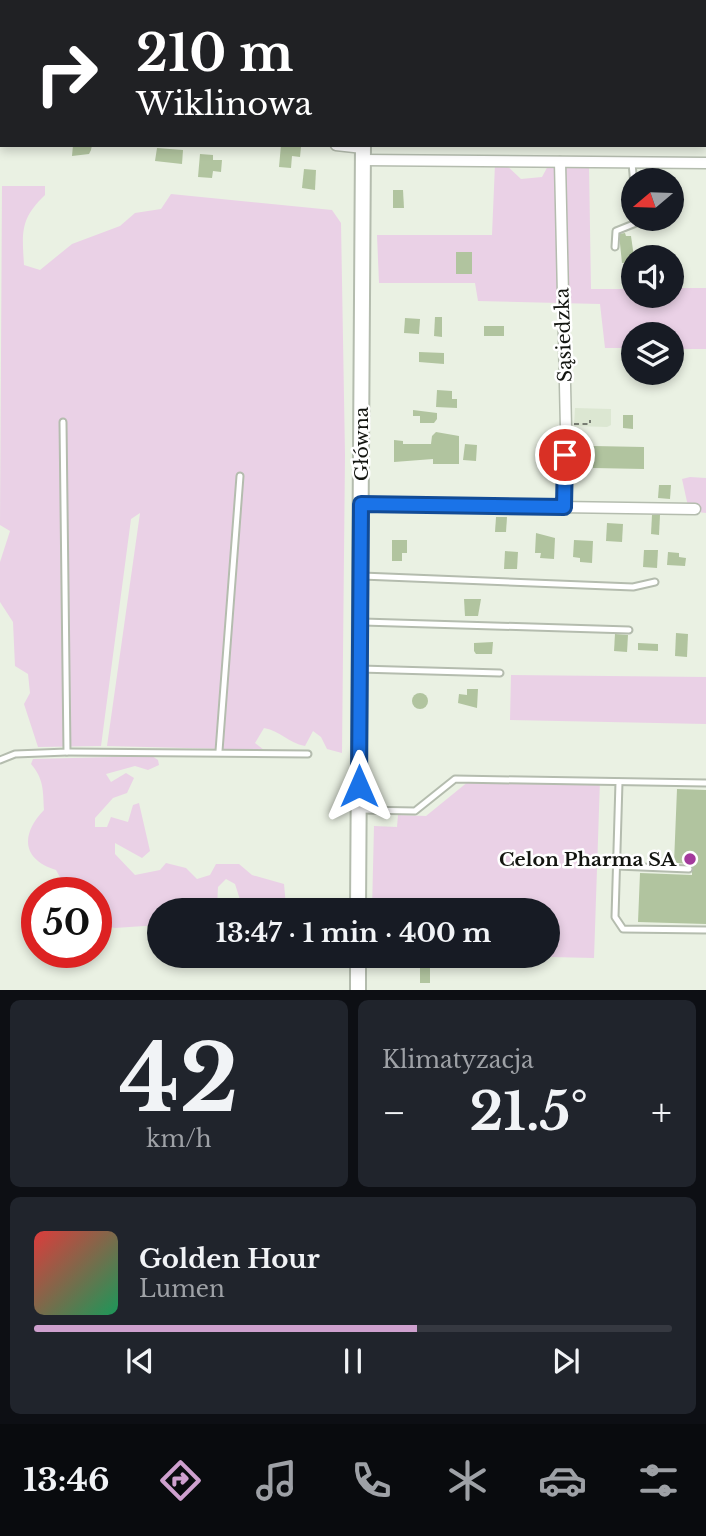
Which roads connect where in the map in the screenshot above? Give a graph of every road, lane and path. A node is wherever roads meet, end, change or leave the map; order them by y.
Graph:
1 (345, 147) edge
2 (363, 151) edge
3 (560, 162) junction
4 (632, 163) junction
5 (706, 163) edge
6 (632, 168) edge
7 (621, 230) edge
8 (615, 247) dead end
9 (590, 420) dead end
10 (62, 422) dead end
11 (574, 424) dead end
12 (240, 476) dead end
13 (361, 504) junction
14 (564, 507) junction
15 (695, 509) dead end
16 (360, 576) junction
17 (655, 582) dead end
18 (360, 622) junction
19 (629, 631) dead end
20 (359, 669) junction
21 (500, 673) dead end
22 (219, 751) junction
23 (67, 752) junction
24 (308, 754) dead end
25 (0, 760) edge
26 (619, 782) junction
27 (706, 783) edge
28 (358, 810) junction
29 (617, 866) junction
30 (688, 869) dead end
31 (358, 898) edge
32 (706, 930) edge
33 (358, 968) edge
34 (358, 990) edge

1 - 2 street
2 - 3 street
2 - 13 main road, Główna
3 - 4 street
3 - 14 street, Sąsiedzka
4 - 5 street
4 - 6 lane
7 - 8 lane
9 - 11 path
10 - 23 lane
12 - 22 lane
13 - 14 street
13 - 16 main road, Główna
14 - 15 street
16 - 17 lane
16 - 18 main road, Główna
18 - 19 lane
18 - 20 main road, Główna
20 - 21 lane
20 - 28 main road, Główna
22 - 23 lane
22 - 24 lane
23 - 25 lane
26 - 27 lane
26 - 28 lane
26 - 29 lane
28 - 31 main road, Główna
29 - 30 lane
29 - 32 lane
33 - 34 main road

